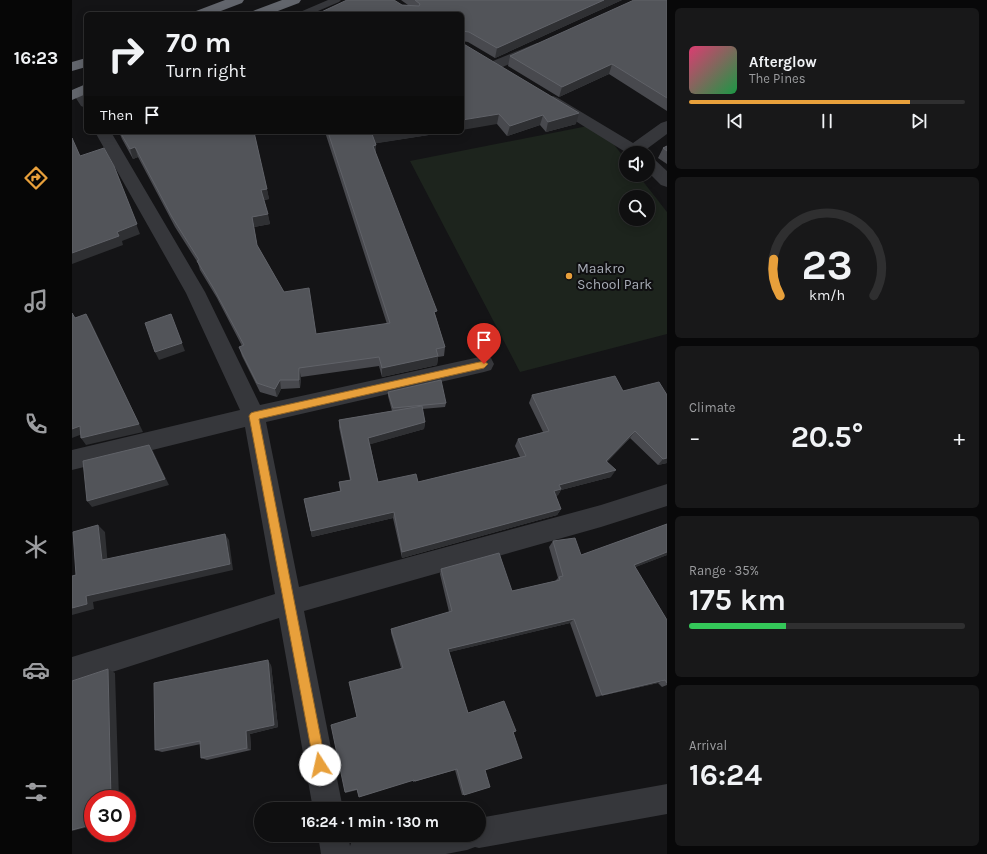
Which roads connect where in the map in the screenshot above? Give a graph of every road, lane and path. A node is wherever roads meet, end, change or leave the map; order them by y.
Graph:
1 (237, 0) edge
2 (294, 0) edge
3 (336, 0) edge
4 (206, 12) edge
5 (264, 12) edge
6 (308, 12) edge
7 (552, 40) edge
8 (84, 63) edge
9 (72, 67) edge
10 (507, 74) edge
11 (540, 94) edge
12 (667, 126) edge
13 (104, 134) edge
14 (626, 146) edge
15 (643, 146) edge
16 (655, 170) edge
17 (667, 181) edge
18 (484, 364) dead end
19 (254, 416) junction
20 (72, 460) edge
21 (667, 495) edge
22 (290, 602) junction
23 (72, 671) edge
24 (667, 799) edge
25 (327, 802) edge
26 (486, 832) edge
27 (334, 842) edge
28 (428, 842) edge
29 (336, 854) edge
30 (362, 854) edge

1 - 4 highway
2 - 5 highway
3 - 6 lane
7 - 10 street
8 - 9 highway
11 - 14 street
12 - 15 street
13 - 19 street
16 - 17 street
18 - 19 street
19 - 20 street
19 - 22 street
21 - 22 street
22 - 23 street
22 - 25 street
24 - 26 street
27 - 29 street
28 - 30 street

